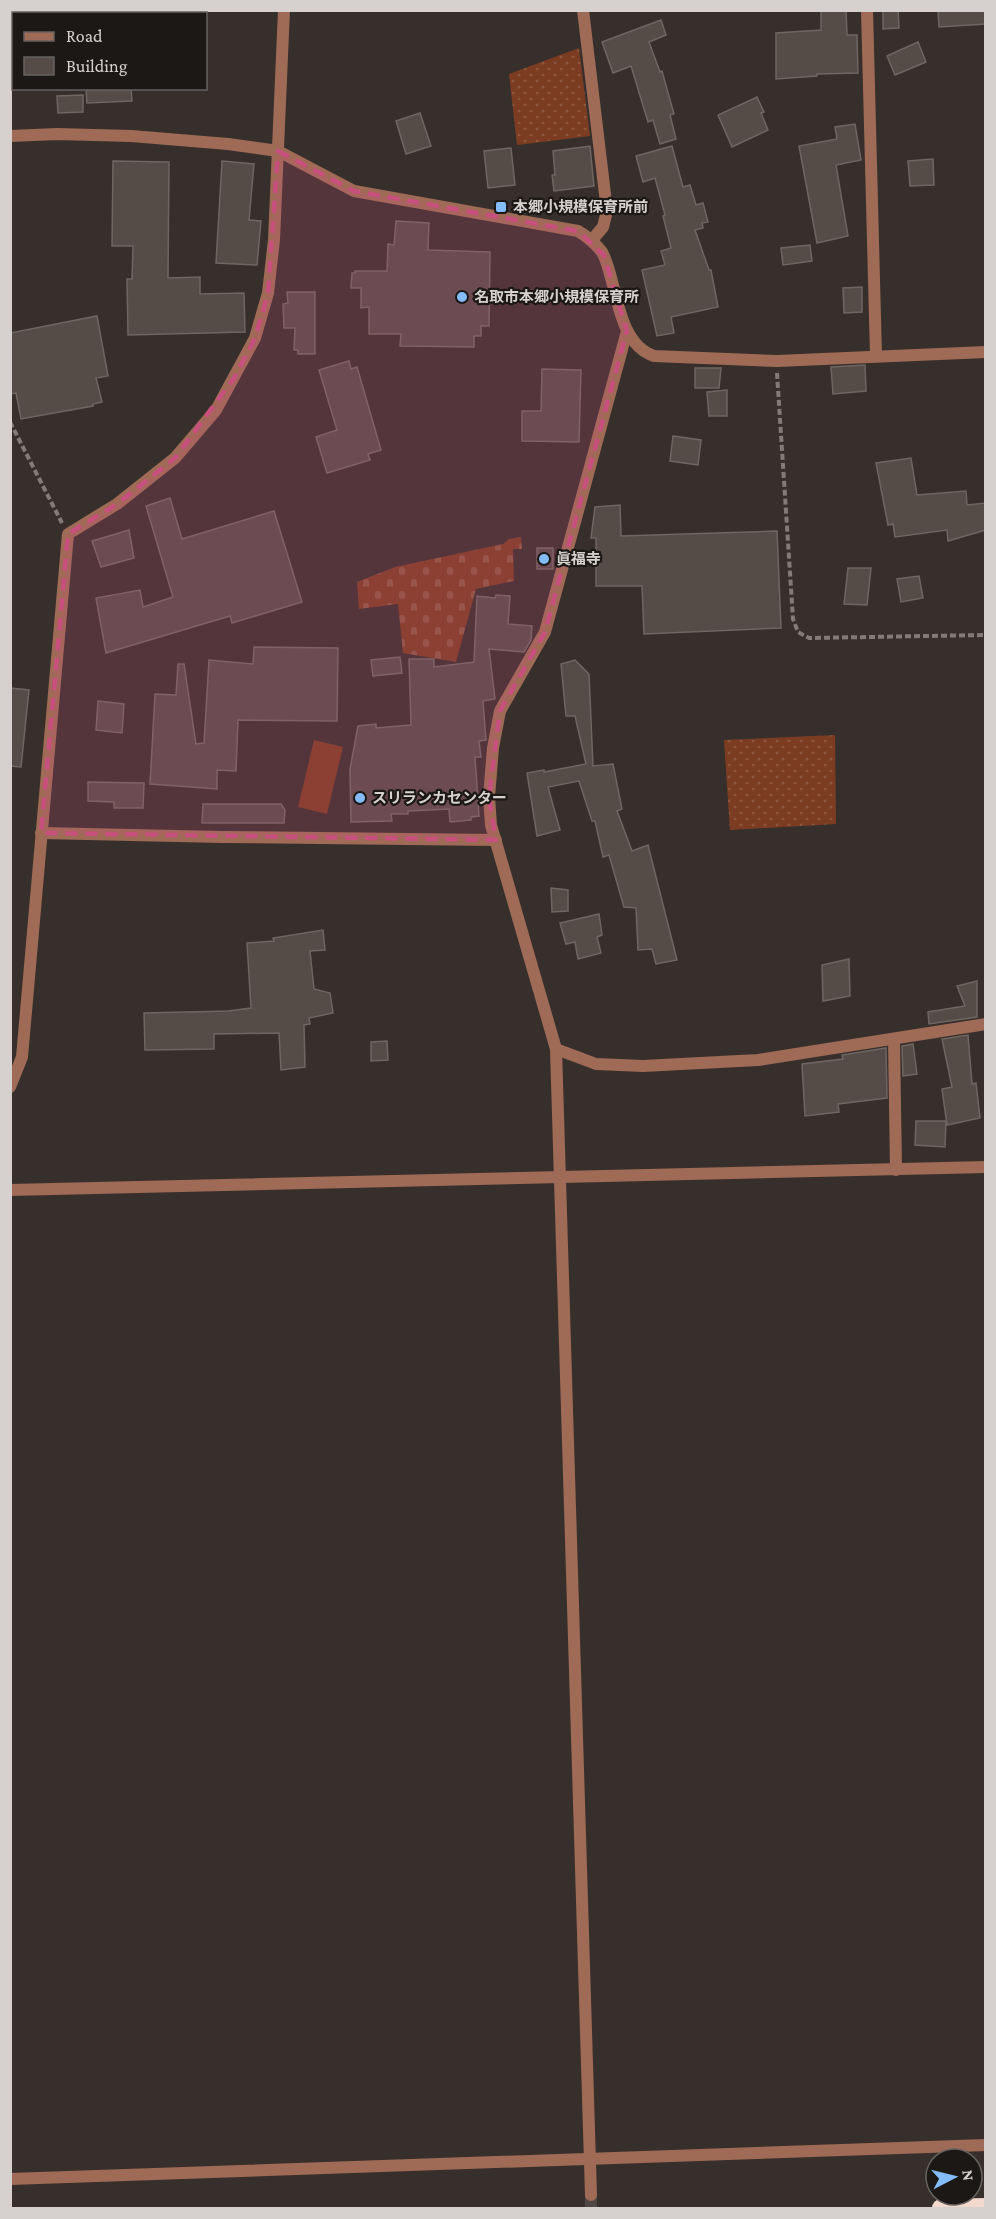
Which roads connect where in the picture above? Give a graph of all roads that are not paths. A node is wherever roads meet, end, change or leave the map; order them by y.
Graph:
1 (284, 10) edge
2 (583, 10) edge
3 (867, 10) edge
4 (10, 136) edge
5 (278, 151) junction
6 (592, 240) junction
7 (627, 331) junction
8 (986, 352) edge
9 (876, 356) junction
10 (41, 833) junction
11 (496, 840) junction
12 (986, 1024) edge
13 (894, 1039) junction
14 (556, 1049) junction
15 (10, 1088) edge
16 (986, 1167) edge
17 (896, 1170) junction
18 (559, 1177) junction
19 (10, 1190) edge
20 (986, 2145) edge
21 (589, 2158) junction
22 (10, 2180) edge
23 (591, 2195) tunnel mouth
24 (986, 2207) edge
25 (941, 2208) edge

1 - 5 street
2 - 6 street
3 - 9 street
4 - 5 street
5 - 6 street
5 - 10 street
6 - 7 street
7 - 9 street
7 - 11 street
8 - 9 street
10 - 11 street
10 - 15 street
11 - 14 street
12 - 13 street
13 - 14 street
13 - 17 street
14 - 18 street
16 - 17 street
17 - 18 street
18 - 19 street
18 - 21 street
20 - 21 street
21 - 22 street
21 - 23 street
24 - 25 highway

